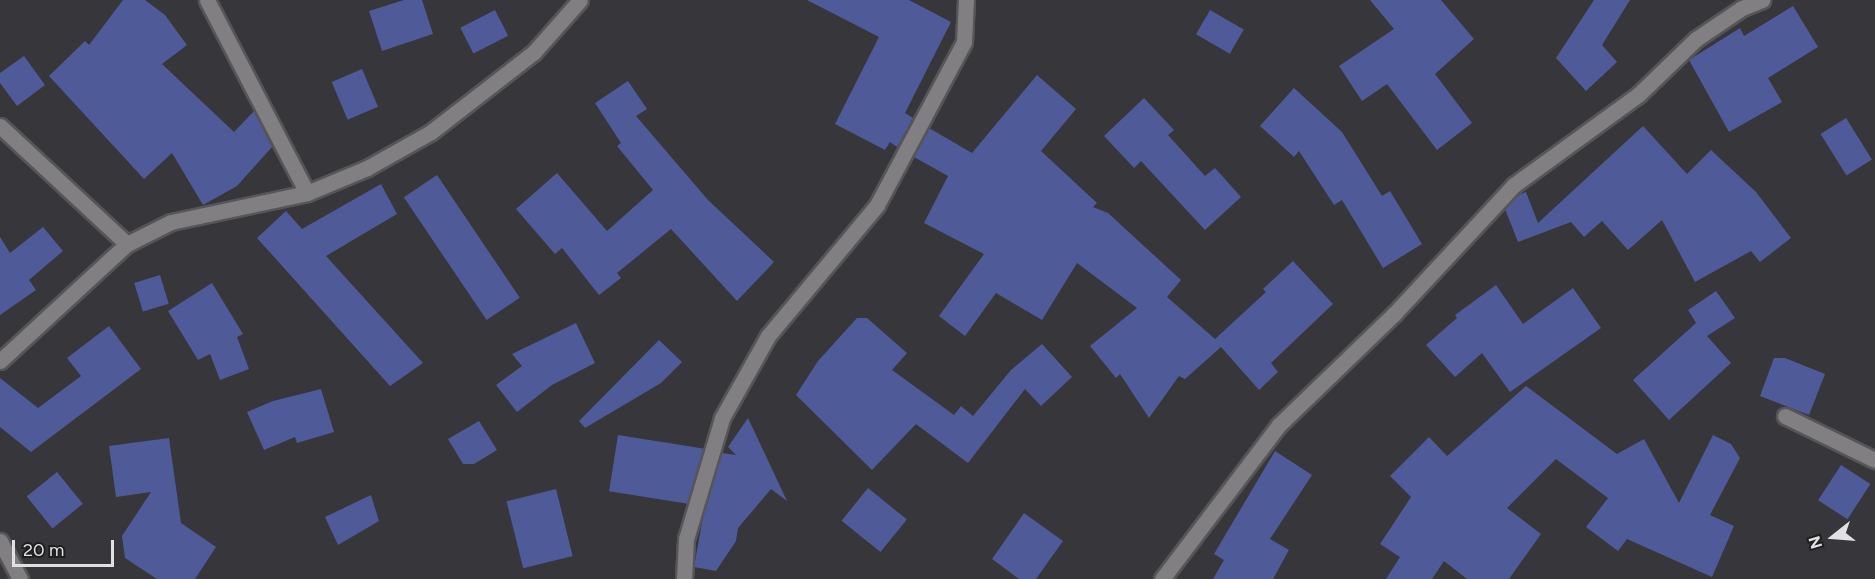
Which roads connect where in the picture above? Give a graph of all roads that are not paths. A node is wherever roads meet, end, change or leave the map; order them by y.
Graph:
1 (207, 0) edge
2 (580, 0) edge
3 (966, 0) edge
4 (1762, 0) edge
5 (0, 126) edge
6 (307, 193) junction
7 (127, 244) junction
8 (0, 361) edge
9 (1785, 416) dead end
10 (1875, 460) edge
11 (0, 542) edge
12 (20, 579) edge
13 (684, 579) edge
14 (1162, 579) edge

1 - 6 street
2 - 6 street
3 - 13 street
4 - 14 street
5 - 7 street
6 - 7 street
7 - 8 street
9 - 10 street
11 - 12 street

